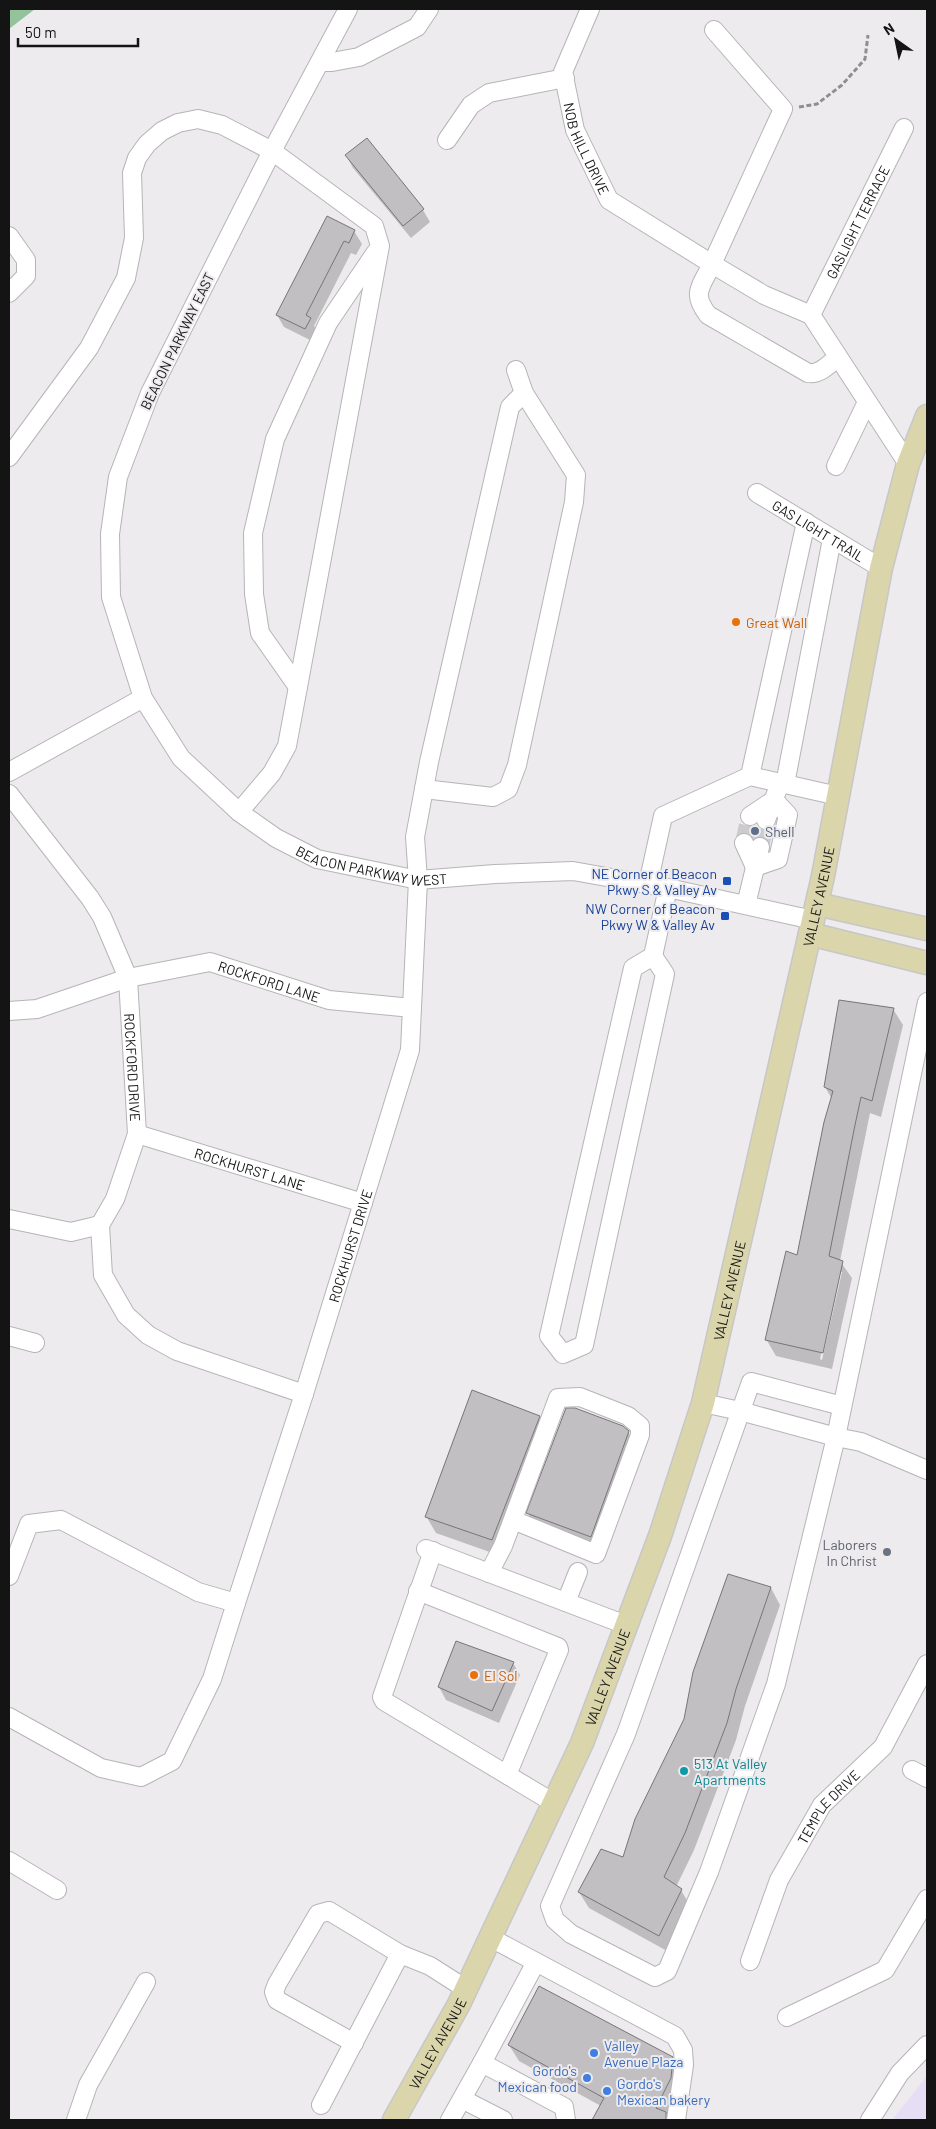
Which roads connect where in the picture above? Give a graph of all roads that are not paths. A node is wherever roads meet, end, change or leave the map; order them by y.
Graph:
1 (348, 9) edge
2 (429, 9) edge
3 (590, 9) edge
4 (714, 30) dead end
5 (320, 62) junction
6 (565, 78) junction
7 (904, 128) dead end
8 (447, 140) dead end
9 (272, 151) junction
10 (9, 236) edge
11 (380, 246) junction
12 (712, 264) junction
13 (9, 293) edge
14 (811, 316) junction
15 (838, 357) junction
16 (516, 370) dead end
17 (524, 393) junction
18 (867, 402) junction
19 (927, 416) edge
20 (9, 457) edge
21 (908, 464) junction
22 (836, 466) dead end
23 (757, 493) dead end
24 (806, 522) junction
25 (832, 539) junction
26 (881, 568) junction
27 (298, 687) junction
28 (143, 698) junction
29 (9, 772) edge
30 (750, 776) junction
31 (782, 784) junction
32 (424, 789) junction
33 (9, 794) edge
34 (838, 796) junction
35 (774, 800) junction
36 (239, 812) junction
37 (758, 818) tunnel mouth
38 (752, 845) tunnel mouth
39 (754, 867) junction
40 (418, 880) junction
41 (648, 884) junction
42 (668, 888) junction
43 (746, 906) junction
44 (813, 919) junction
45 (927, 929) edge
46 (653, 956) junction
47 (927, 963) edge
48 (128, 978) junction
49 (927, 1002) edge
50 (412, 1008) junction
51 (9, 1012) edge
52 (137, 1134) junction
53 (363, 1203) junction
54 (9, 1219) edge
55 (100, 1225) junction
56 (9, 1336) edge
57 (35, 1343) dead end
58 (304, 1394) junction
59 (703, 1403) junction
60 (842, 1406) junction
61 (740, 1410) junction
62 (836, 1437) junction
63 (927, 1470) edge
64 (513, 1520) junction
65 (578, 1572) dead end
66 (490, 1573) junction
67 (9, 1576) edge
68 (418, 1591) junction
69 (566, 1602) junction
70 (236, 1603) junction
71 (626, 1625) junction
72 (927, 1664) edge
73 (9, 1716) edge
74 (507, 1775) junction
75 (554, 1803) junction
76 (9, 1861) edge
77 (57, 1890) dead end
78 (927, 1899) edge
79 (491, 1938) junction
80 (400, 1954) junction
81 (536, 1962) junction
82 (750, 1962) dead end
83 (146, 1982) dead end
84 (466, 1990) junction
85 (787, 2017) dead end
86 (354, 2043) junction
87 (927, 2045) edge
88 (482, 2063) junction
89 (462, 2099) junction
90 (321, 2105) dead end
91 (76, 2120) edge
92 (394, 2120) edge
93 (450, 2120) edge
94 (503, 2120) edge
95 (566, 2120) edge
96 (676, 2120) edge
97 (870, 2120) edge

1 - 5 street, BEACON PARKWAY EAST
2 - 5 street
3 - 6 street, NOB HILL DRIVE
4 - 12 street
5 - 9 street, BEACON PARKWAY EAST
6 - 8 street
6 - 12 street, NOB HILL DRIVE
7 - 14 street, GASLIGHT TERRACE
9 - 11 street
9 - 20 street
9 - 28 street, BEACON PARKWAY EAST
10 - 13 street
11 - 27 street
11 - 27 street
12 - 14 street, NOB HILL DRIVE
12 - 15 street
14 - 15 street
15 - 18 street
16 - 17 street
17 - 32 street, ROCKHURST DRIVE
17 - 32 street
18 - 21 street
18 - 22 street
19 - 21 main road, VALLEY AVENUE
21 - 26 main road, VALLEY AVENUE
23 - 24 street, GAS LIGHT TRAIL
24 - 25 street, GAS LIGHT TRAIL
24 - 30 street
25 - 26 street, GAS LIGHT TRAIL
25 - 31 street
26 - 34 main road, VALLEY AVENUE
27 - 36 street
28 - 29 street
28 - 36 street, BEACON PARKWAY WEST
30 - 31 street
30 - 41 street
31 - 34 street
31 - 35 street
32 - 40 street, ROCKHURST DRIVE
33 - 48 street, ROCKFORD DRIVE
34 - 44 main road, VALLEY AVENUE
35 - 37 street
35 - 39 street
36 - 40 street, BEACON PARKWAY WEST
38 - 39 street
39 - 43 street
40 - 41 street, BEACON PARKWAY WEST
40 - 50 street, ROCKHURST DRIVE
41 - 42 street, BEACON PARKWAY WEST
42 - 43 street, BEACON PARKWAY WEST
42 - 46 street
43 - 44 street, BEACON PARKWAY WEST
44 - 45 main road
44 - 47 main road
44 - 59 main road, VALLEY AVENUE
46 - 46 street
48 - 50 street, ROCKFORD LANE
48 - 51 street, ROCKFORD LANE
48 - 52 street, ROCKFORD DRIVE
49 - 60 street
50 - 53 street, ROCKHURST DRIVE
52 - 53 street, ROCKHURST LANE
52 - 55 street, ROCKFORD DRIVE
53 - 58 street, ROCKHURST DRIVE
54 - 55 street
55 - 58 street
56 - 57 street
58 - 70 street, ROCKHURST DRIVE
59 - 61 street
59 - 71 main road, VALLEY AVENUE
60 - 61 street
60 - 62 street
61 - 62 street
61 - 62 street
62 - 63 street
64 - 64 street
64 - 66 street
65 - 69 street
66 - 68 street
66 - 69 street
67 - 70 street
68 - 74 street
68 - 74 street
69 - 71 street
70 - 73 street, ROCKHURST DRIVE
71 - 75 main road, VALLEY AVENUE
72 - 82 street, TEMPLE DRIVE
74 - 75 street
75 - 79 main road, VALLEY AVENUE
76 - 77 street
78 - 85 street
79 - 81 street
79 - 84 main road, VALLEY AVENUE
80 - 84 street
80 - 86 street
80 - 86 street
81 - 88 street
81 - 96 street
83 - 91 street
84 - 92 main road, VALLEY AVENUE
86 - 90 street
87 - 97 street
88 - 89 street
88 - 95 street
89 - 93 street
89 - 94 street

